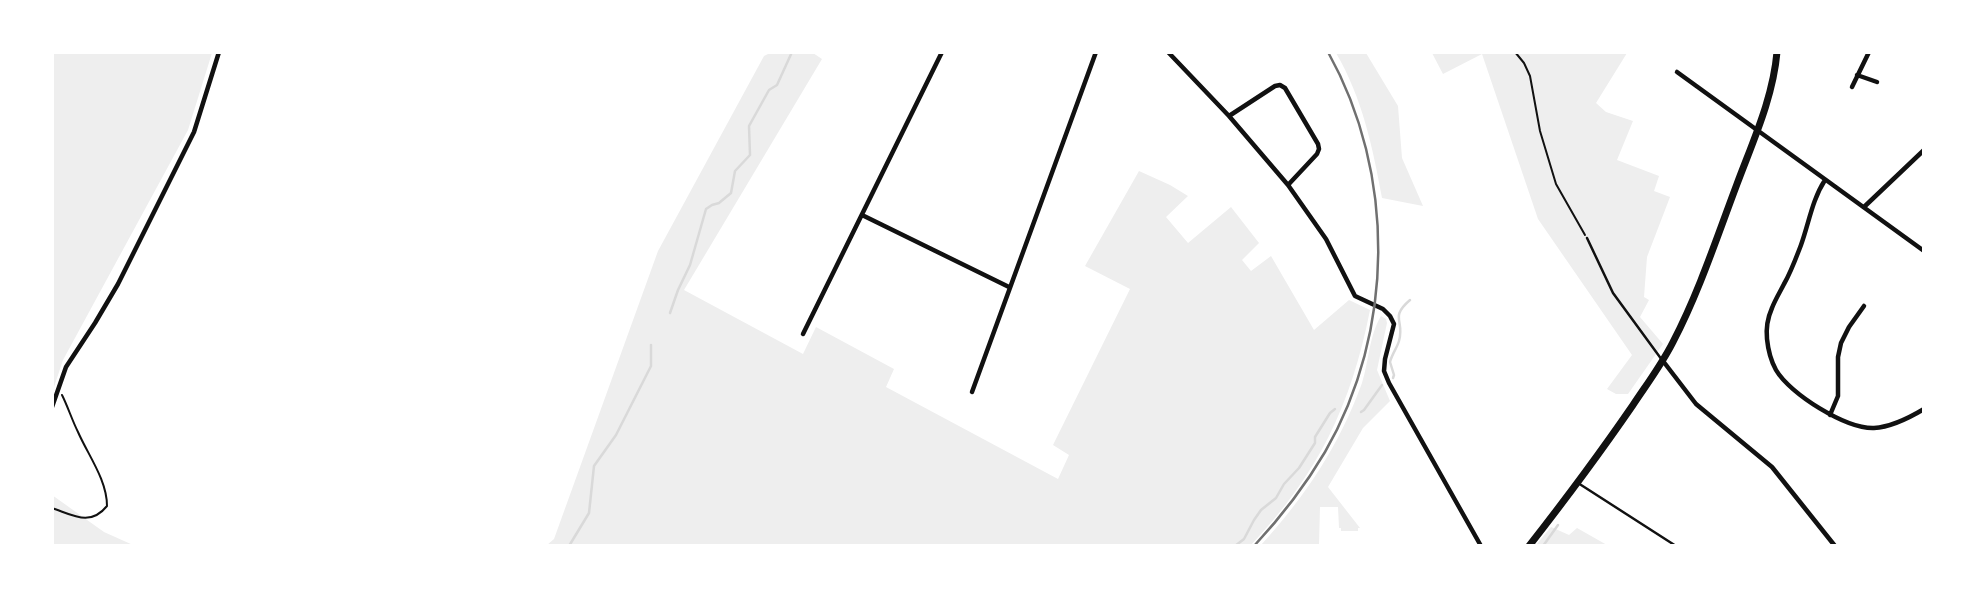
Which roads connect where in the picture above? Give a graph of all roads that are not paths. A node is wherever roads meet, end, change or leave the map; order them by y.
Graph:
1 (219, 52) edge
2 (942, 52) edge
3 (1096, 52) edge
4 (1168, 52) edge
5 (1777, 52) edge
6 (1869, 52) edge
7 (1677, 72) dead end
8 (1857, 75) junction
9 (1877, 82) dead end
10 (1852, 87) dead end
11 (1229, 116) junction
12 (1757, 131) junction
13 (1923, 150) edge
14 (1825, 180) junction
15 (1288, 185) junction
16 (1864, 207) junction
17 (862, 215) junction
18 (1587, 238) road end
19 (1923, 251) edge
20 (1010, 287) junction
21 (1864, 306) dead end
22 (803, 334) dead end
23 (1663, 361) junction
24 (971, 392) dead end
25 (52, 407) edge
26 (1923, 409) edge
27 (1830, 415) junction
28 (1577, 482) junction
29 (1481, 545) edge
30 (1528, 545) edge
31 (1676, 545) edge
32 (1835, 545) edge

1 - 25 street
2 - 17 street
3 - 20 street
4 - 11 street
5 - 12 main road
6 - 8 street
7 - 12 street
8 - 9 street
8 - 10 street
11 - 15 street
11 - 15 street
12 - 14 street
12 - 23 main road
13 - 16 street
14 - 16 street
14 - 27 street
15 - 29 street
16 - 19 street
17 - 20 street
17 - 22 street
18 - 23 lane
20 - 24 street
21 - 27 street
23 - 28 main road
23 - 32 street
26 - 27 street
28 - 30 main road
28 - 31 lane

